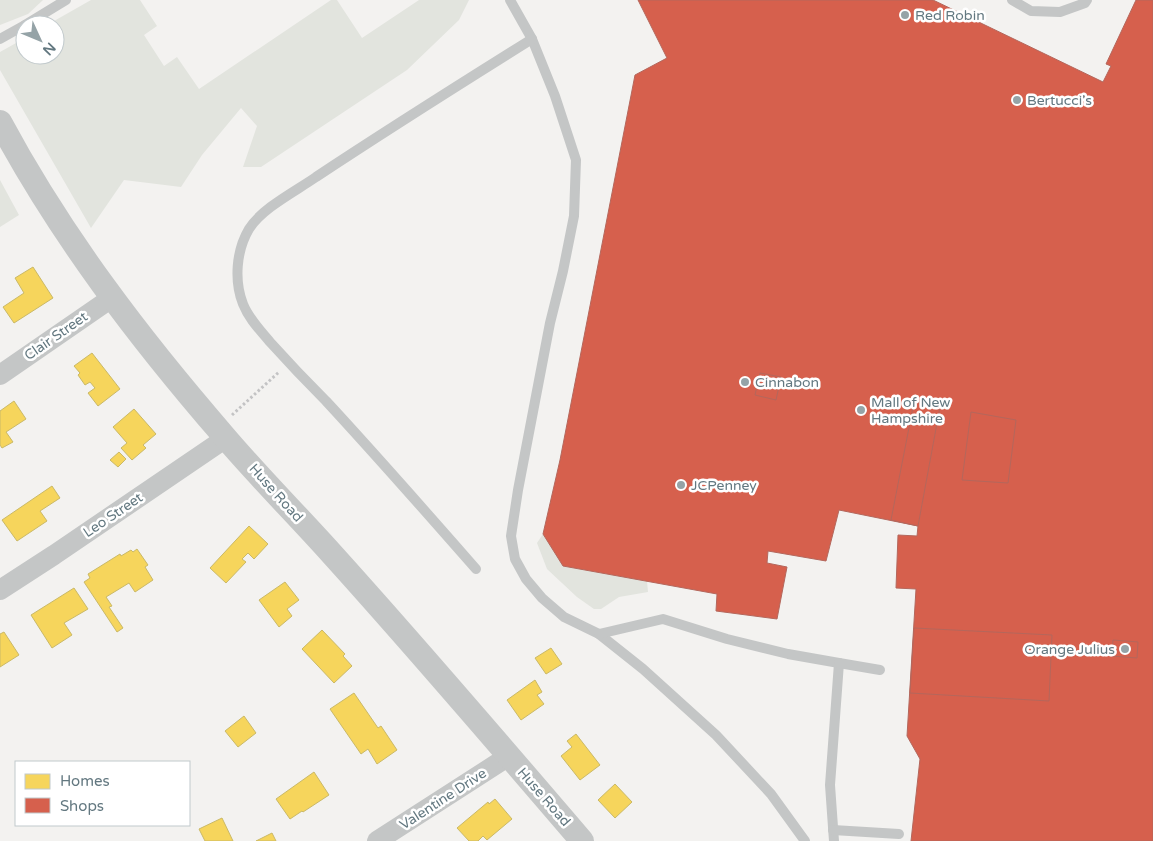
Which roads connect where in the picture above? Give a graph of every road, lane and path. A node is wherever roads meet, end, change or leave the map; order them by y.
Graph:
1 (66, 0) edge
2 (510, 0) edge
3 (1012, 0) edge
4 (1087, 0) edge
5 (41, 15) edge
6 (15, 31) edge
7 (0, 39) edge
8 (532, 39) junction
9 (0, 122) edge
10 (113, 297) junction
11 (289, 363) junction
12 (0, 375) edge
13 (228, 427) junction
14 (476, 569) dead end
15 (0, 590) edge
16 (599, 634) junction
17 (839, 663) junction
18 (880, 670) dead end
19 (509, 756) junction
20 (899, 834) dead end
21 (833, 836) edge
22 (377, 841) edge
23 (582, 841) edge
24 (805, 841) edge

1 - 5 lane
2 - 8 lane
3 - 4 lane
6 - 7 lane
8 - 11 lane
8 - 16 lane
9 - 10 street, Huse Road
10 - 12 street, Clair Street
10 - 13 street, Huse Road
11 - 13 path
11 - 14 lane
13 - 15 street, Leo Street
13 - 19 street, Huse Road
16 - 17 lane
16 - 24 lane
17 - 18 lane
17 - 21 lane
19 - 22 street, Valentine Drive
19 - 23 street, Huse Road
20 - 21 lane

